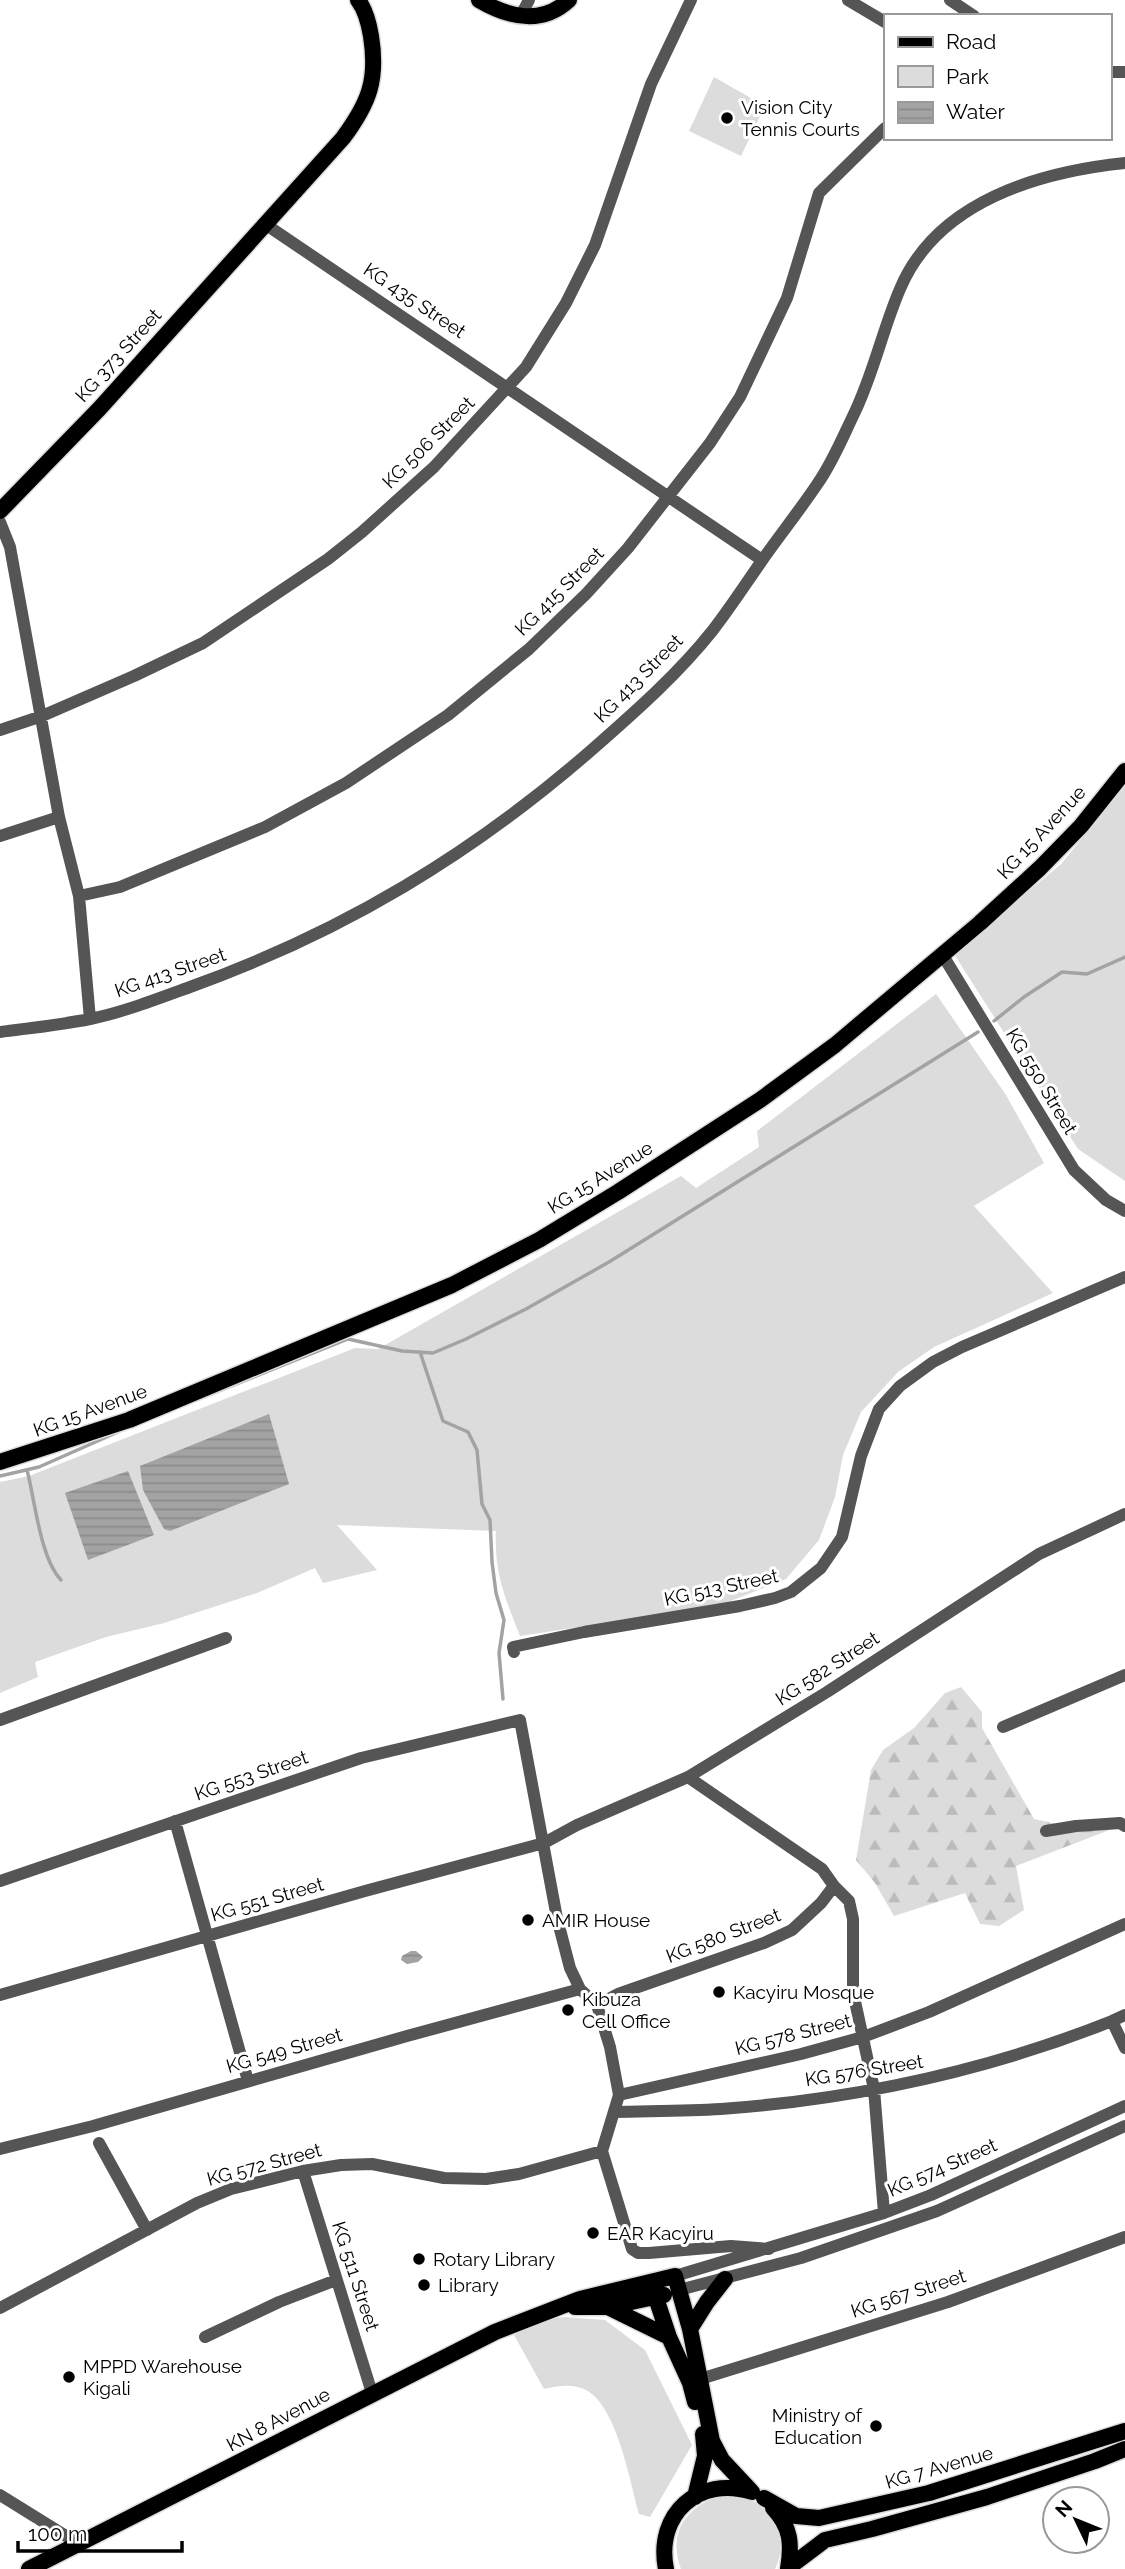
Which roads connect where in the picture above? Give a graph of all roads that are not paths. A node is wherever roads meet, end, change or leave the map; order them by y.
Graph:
1 (358, 0) edge
2 (479, 0) edge
3 (529, 0) edge
4 (569, 0) edge
5 (691, 0) edge
6 (848, 0) edge
7 (950, 0) edge
8 (971, 14) edge
9 (520, 17) junction
10 (884, 21) edge
11 (884, 129) edge
12 (1125, 163) edge
13 (265, 224) junction
14 (507, 389) junction
15 (669, 496) junction
16 (0, 511) edge
17 (0, 522) edge
18 (762, 560) junction
19 (42, 716) junction
20 (0, 730) edge
21 (1125, 771) edge
22 (59, 817) junction
23 (0, 835) edge
24 (79, 896) junction
25 (942, 954) junction
26 (90, 1019) junction
27 (0, 1031) edge
28 (1125, 1211) edge
29 (1125, 1277) edge
30 (0, 1462) edge
31 (1125, 1514) edge
32 (226, 1638) dead end
33 (514, 1652) dead end
34 (1125, 1675) edge
35 (0, 1720) edge
36 (1003, 1727) dead end
37 (688, 1777) junction
38 (175, 1821) junction
39 (1125, 1826) edge
40 (1046, 1831) dead end
41 (544, 1843) junction
42 (0, 1881) edge
43 (834, 1886) junction
44 (1125, 1924) edge
45 (207, 1936) junction
46 (580, 1989) junction
47 (0, 1995) edge
48 (597, 2005) junction
49 (1125, 2015) edge
50 (1112, 2021) junction
51 (863, 2037) junction
52 (1125, 2048) edge
53 (248, 2081) junction
54 (874, 2089) junction
55 (619, 2095) junction
56 (1125, 2106) edge
57 (614, 2112) junction
58 (1125, 2126) edge
59 (1066, 2131) junction
60 (99, 2143) dead end
61 (1075, 2148) junction
62 (0, 2149) edge
63 (602, 2151) junction
64 (303, 2171) junction
65 (931, 2195) junction
66 (937, 2211) junction
67 (884, 2213) junction
68 (147, 2231) junction
69 (1125, 2237) edge
70 (769, 2249) junction
71 (725, 2279) junction
72 (336, 2280) junction
73 (677, 2283) junction
74 (654, 2290) junction
75 (608, 2307) junction
76 (0, 2308) edge
77 (549, 2309) junction
78 (690, 2329) junction
79 (205, 2337) dead end
80 (669, 2337) junction
81 (695, 2381) junction
82 (372, 2393) junction
83 (1125, 2431) edge
84 (1125, 2449) edge
85 (0, 2495) edge
86 (757, 2495) junction
87 (695, 2497) junction
88 (79, 2544) junction
89 (29, 2569) edge
90 (666, 2569) edge
91 (788, 2569) edge

1 - 13 main road
2 - 9 main road
3 - 9 street
4 - 9 main road
5 - 14 street, KG 506 Street
6 - 10 street
7 - 8 street
11 - 15 street, KG 415 Street
12 - 18 street, KG 413 Street
13 - 14 street, KG 435 Street
13 - 16 main road, KG 373 Street
14 - 15 street, KG 435 Street
14 - 19 street, KG 506 Street
15 - 18 street, KG 435 Street
15 - 24 street, KG 415 Street
17 - 19 street
18 - 26 street, KG 413 Street
19 - 20 street, KG 506 Street
19 - 22 street
21 - 25 main road, KG 15 Avenue
22 - 23 street
22 - 24 street
24 - 26 street
25 - 28 street, KG 550 Street
25 - 30 main road, KG 15 Avenue
26 - 27 street, KG 413 Street
29 - 33 street, KG 513 Street
31 - 37 street, KG 582 Street
32 - 35 street
34 - 36 street
37 - 41 street, KG 582 Street
37 - 43 street
38 - 41 street, KG 553 Street
38 - 42 street, KG 553 Street
38 - 45 street
39 - 40 street
41 - 45 street, KG 551 Street
41 - 46 street
43 - 48 street, KG 580 Street
43 - 51 street
44 - 51 street, KG 578 Street
45 - 47 street, KG 551 Street
45 - 53 street
46 - 48 street
46 - 53 street, KG 549 Street
48 - 55 street
49 - 50 street, KG 576 Street
50 - 52 street
50 - 54 street, KG 576 Street
51 - 54 street
51 - 55 street, KG 578 Street
53 - 62 street, KG 549 Street
54 - 57 street, KG 576 Street
54 - 67 street
55 - 57 street
56 - 59 street, KG 574 Street
57 - 63 street
58 - 61 street
59 - 61 street
59 - 65 street, KG 574 Street
60 - 68 street
61 - 66 street
63 - 64 street, KG 572 Street
63 - 70 street, KG 574 Street
64 - 68 street, KG 572 Street
64 - 72 street, KG 511 Street
65 - 66 street
65 - 67 street, KG 574 Street
66 - 71 street
67 - 70 street, KG 574 Street
68 - 76 street, KG 572 Street
69 - 81 street, KG 567 Street
70 - 73 street, KG 574 Street
71 - 73 street
71 - 78 main road
72 - 79 street
72 - 82 street, KG 511 Street
73 - 74 main road
73 - 78 main road
74 - 75 main road, KN 8 Avenue
74 - 77 main road, KN 8 Avenue
74 - 80 main road
75 - 77 main road, KN 8 Avenue
75 - 80 main road
77 - 82 main road, KN 8 Avenue
78 - 81 main road
80 - 81 main road
81 - 86 main road
81 - 87 main road
82 - 88 main road, KN 8 Avenue
83 - 86 main road, KG 7 Avenue
84 - 91 main road
85 - 88 street
86 - 87 main road
86 - 91 main road
87 - 90 main road
88 - 89 main road, KN 8 Avenue

